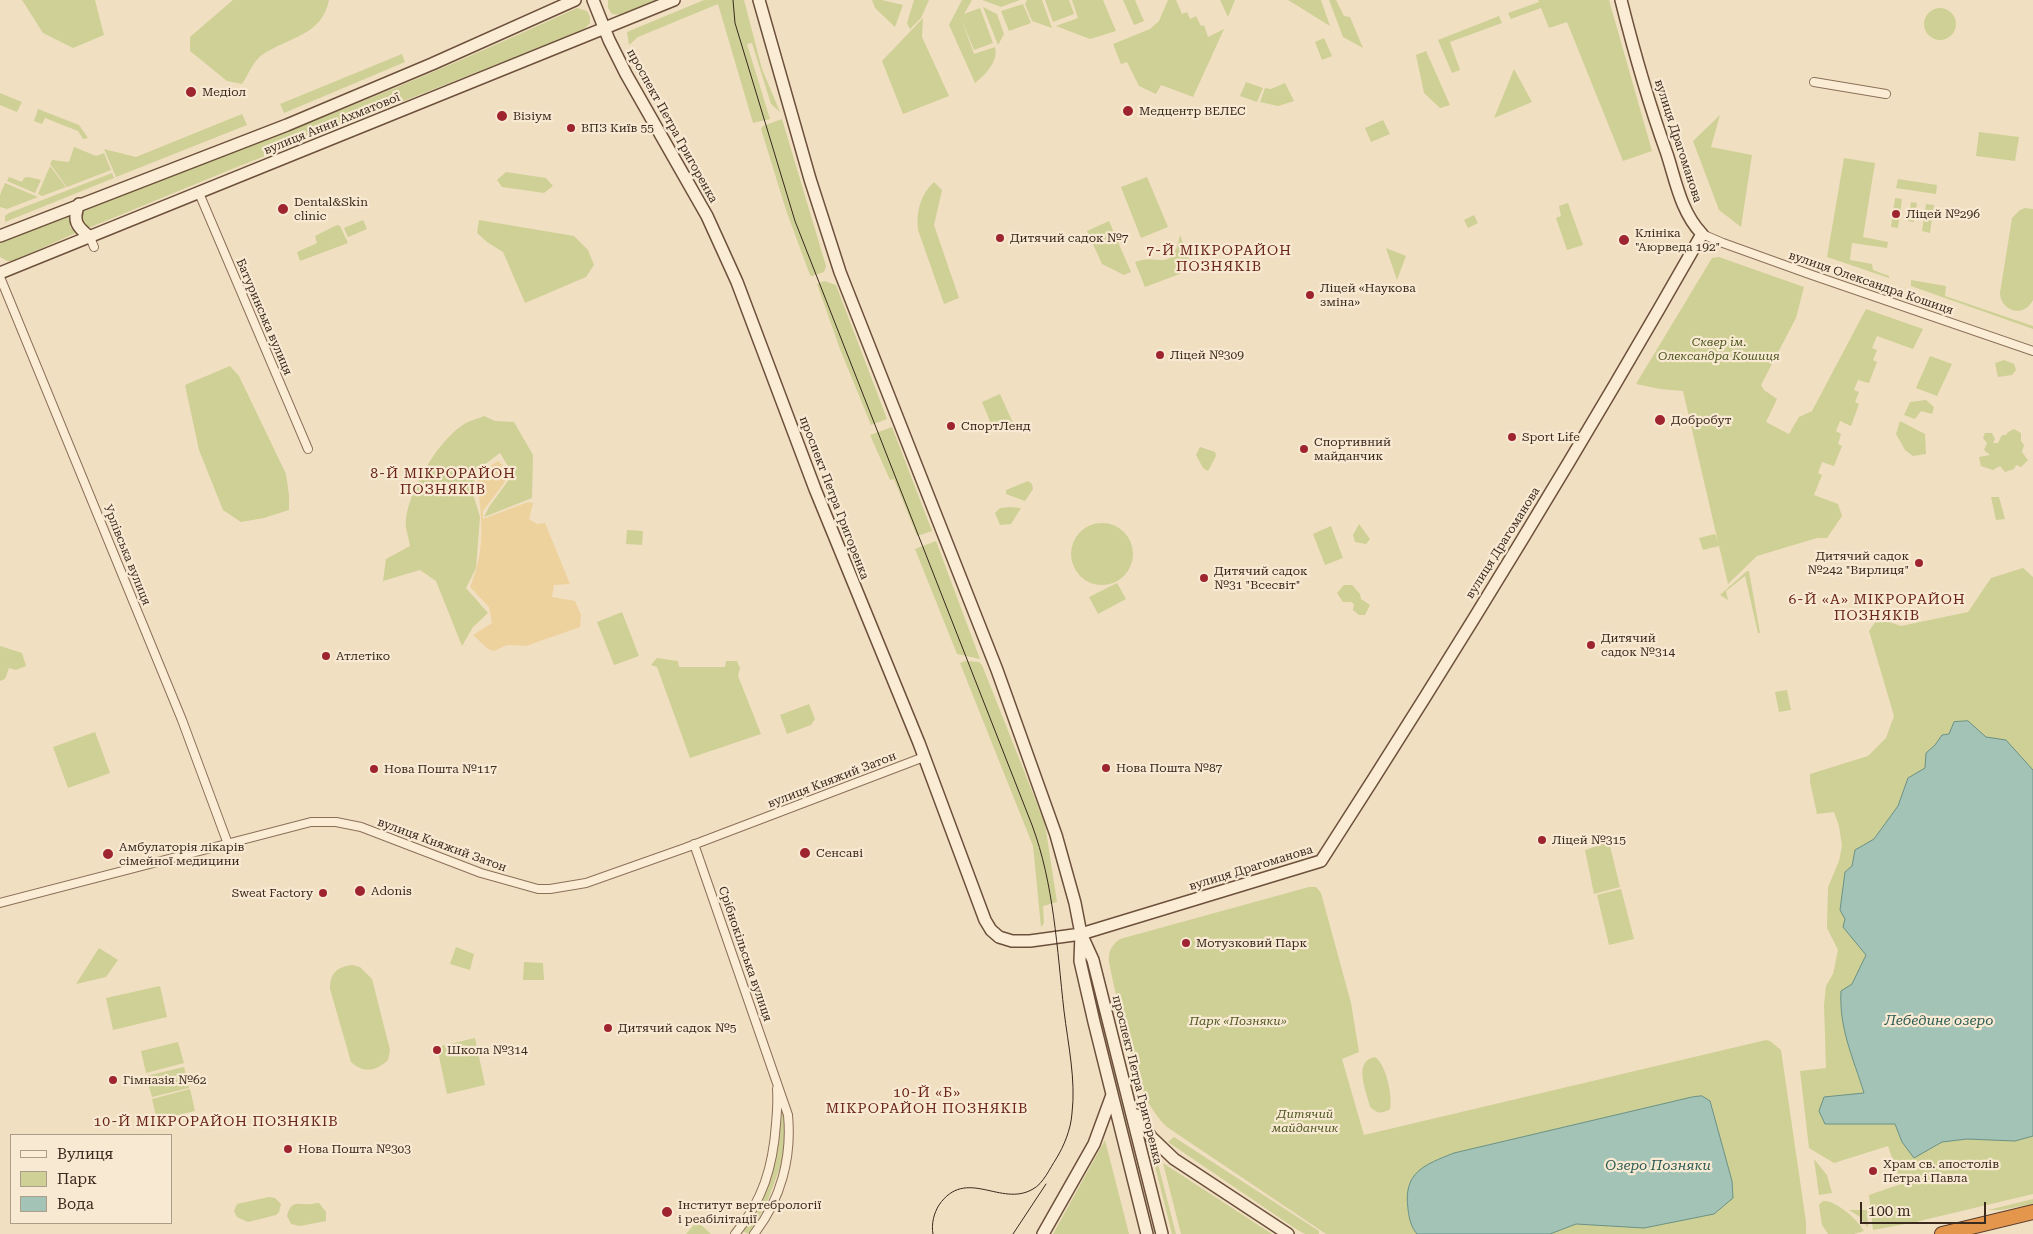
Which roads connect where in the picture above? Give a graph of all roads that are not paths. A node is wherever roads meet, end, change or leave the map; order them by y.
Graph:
1 (575, 0) edge
2 (593, 0) edge
3 (674, 0) edge
4 (760, 0) edge
5 (1621, 0) edge
6 (605, 29) junction
7 (1814, 82) dead end
8 (1886, 94) dead end
9 (199, 193) junction
10 (79, 204) junction
11 (1702, 234) junction
12 (0, 236) edge
13 (92, 242) junction
14 (0, 273) edge
15 (0, 277) edge
16 (2033, 351) edge
17 (308, 449) dead end
18 (924, 757) junction
19 (228, 844) junction
20 (694, 844) junction
21 (0, 902) edge
22 (1081, 934) junction
23 (773, 1072) junction
24 (1112, 1095) junction
25 (1128, 1100) junction
26 (2033, 1212) edge
27 (735, 1234) edge
28 (754, 1234) edge
29 (1043, 1234) edge
30 (1147, 1234) edge
31 (1162, 1234) edge
32 (1288, 1234) edge
33 (1942, 1234) edge

1 - 10 main road, вулиця Анни Ахматової
2 - 6 main road, проспект Петра Григоренка
3 - 6 main road, вулиця Анни Ахматової
4 - 22 main road, проспект Петра Григоренка
5 - 11 main road, вулиця Драгоманова
6 - 9 main road, вулиця Анни Ахматової
6 - 18 main road, проспект Петра Григоренка
7 - 8 street
9 - 13 main road, вулиця Анни Ахматової
9 - 17 street, Батуринська вулиця
10 - 12 main road, вулиця Анни Ахматової
10 - 13 main road
11 - 16 street, вулиця Олександра Кошиця
11 - 22 main road, вулиця Драгоманова
13 - 14 main road, вулиця Анни Ахматової
15 - 19 street, Урлівська вулиця
18 - 20 street, вулиця Княжий Затон
18 - 22 main road, проспект Петра Григоренка
19 - 20 street, вулиця Княжий Затон
19 - 21 street, вулиця Княжий Затон
20 - 23 street, Срібнокільська вулиця
22 - 24 main road, проспект Петра Григоренка
22 - 25 main road, проспект Петра Григоренка
23 - 27 street, Срібнокільська вулиця
23 - 28 street, Срібнокільська вулиця
24 - 29 main road
24 - 30 main road, проспект Петра Григоренка
25 - 31 main road, проспект Петра Григоренка
25 - 32 main road
26 - 33 highway

